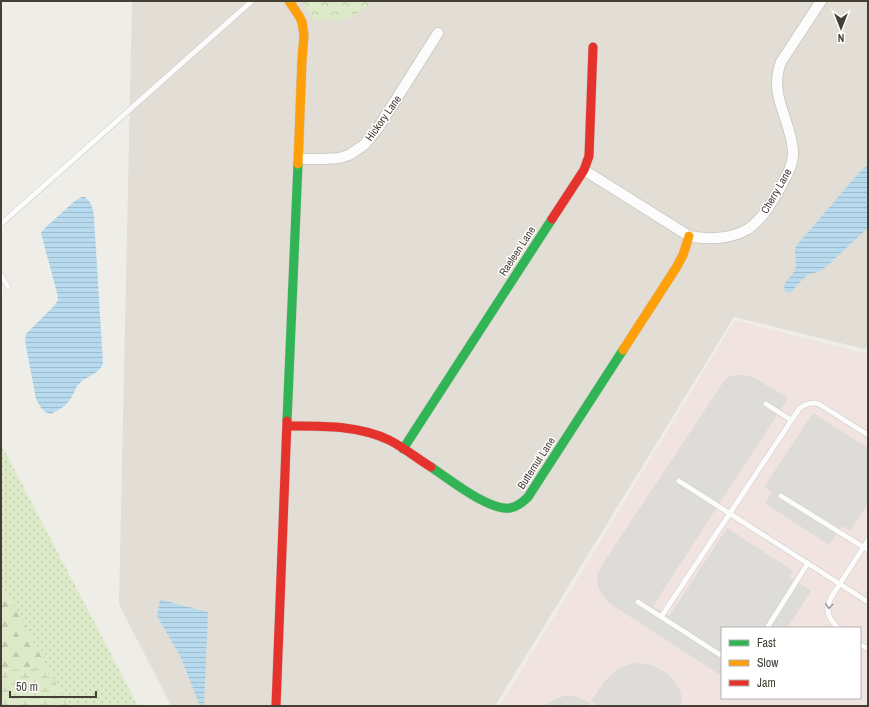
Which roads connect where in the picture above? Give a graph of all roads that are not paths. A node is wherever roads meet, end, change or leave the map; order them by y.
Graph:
1 (252, 1) edge
2 (288, 1) edge
3 (821, 1) edge
4 (438, 33) dead end
5 (593, 47) dead end
6 (299, 159) junction
7 (584, 170) junction
8 (1, 224) edge
9 (689, 236) junction
10 (1, 275) edge
11 (8, 287) dead end
12 (766, 404) dead end
13 (791, 420) junction
14 (288, 426) junction
15 (868, 435) edge
16 (403, 449) junction
17 (679, 481) dead end
18 (781, 496) dead end
19 (730, 513) junction
20 (868, 540) edge
21 (866, 549) edge
22 (808, 564) junction
23 (840, 584) junction
24 (638, 602) dead end
25 (868, 602) edge
26 (661, 617) junction
27 (768, 627) edge
28 (837, 627) edge
29 (721, 655) edge
30 (276, 706) edge

1 - 8 lane
2 - 6 street
3 - 9 street, Cherry Lane
4 - 6 street, Hickory Lane
5 - 7 street, Raeleen Lane
6 - 14 street
7 - 9 street, Cherry Lane
7 - 16 street, Raeleen Lane
9 - 16 street, Butternut Lane
10 - 11 lane
12 - 13 lane
13 - 15 lane
13 - 19 lane
14 - 16 street, Butternut Lane
14 - 30 street
17 - 19 lane
18 - 21 lane
19 - 22 lane
19 - 26 lane
20 - 21 lane
21 - 23 lane
22 - 23 lane
22 - 27 lane
23 - 25 lane
23 -> 28 lane
24 - 26 lane
26 - 29 lane

